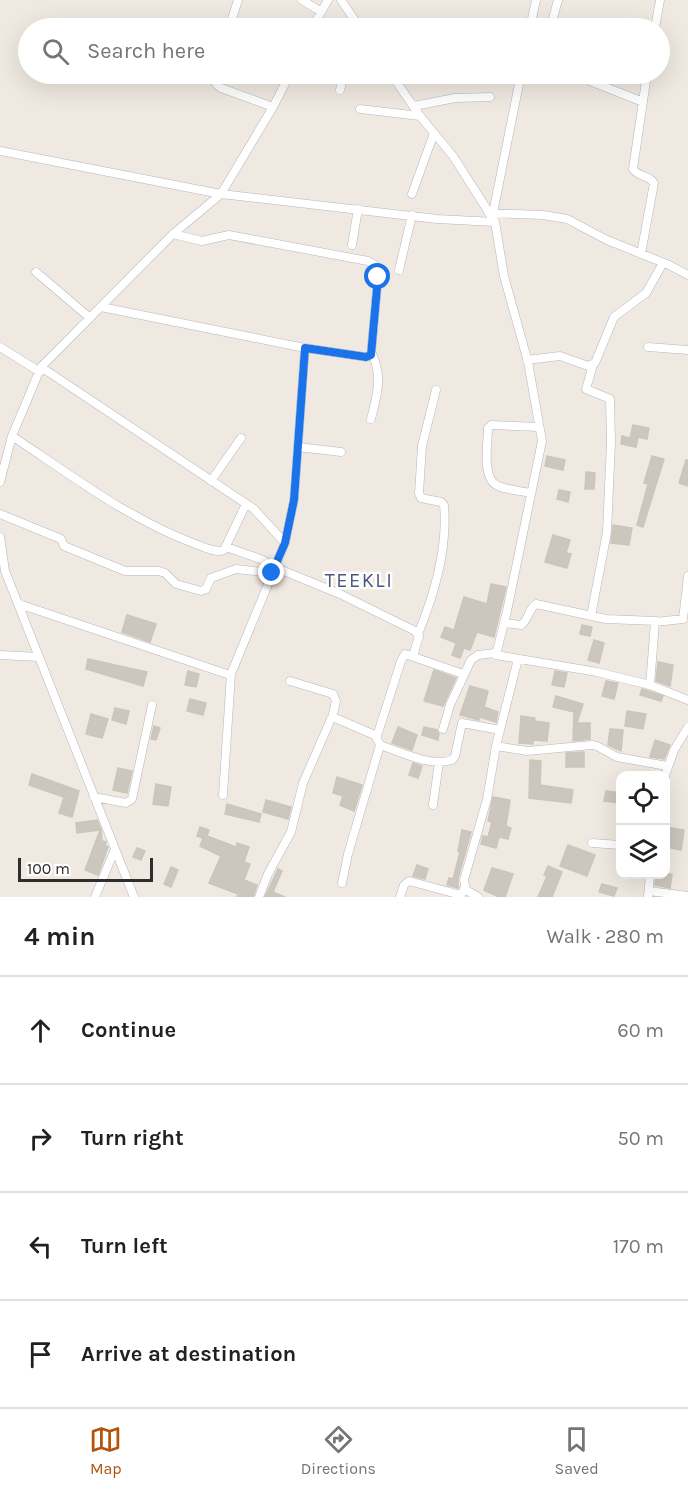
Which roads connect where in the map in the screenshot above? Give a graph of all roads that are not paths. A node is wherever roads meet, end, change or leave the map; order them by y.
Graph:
1 (238, 0) edge
2 (302, 0) edge
3 (328, 0) edge
4 (341, 0) edge
5 (536, 0) edge
6 (558, 0) edge
7 (660, 0) edge
8 (320, 10) junction
9 (232, 18) edge
10 (316, 18) edge
11 (353, 18) edge
12 (532, 18) edge
13 (553, 18) edge
14 (656, 18) edge
15 (216, 84) edge
16 (285, 84) edge
17 (342, 84) edge
18 (398, 84) edge
19 (519, 84) edge
20 (598, 84) edge
21 (646, 84) edge
22 (340, 90) dead end
23 (490, 97) dead end
24 (643, 102) junction
25 (414, 106) junction
26 (273, 107) junction
27 (360, 109) dead end
28 (420, 116) junction
29 (434, 133) junction
30 (0, 151) edge
31 (221, 194) junction
32 (412, 194) dead end
33 (358, 209) junction
34 (491, 213) junction
35 (412, 215) junction
36 (495, 222) junction
37 (173, 234) junction
38 (352, 245) dead end
39 (640, 254) junction
40 (663, 263) junction
41 (399, 270) dead end
42 (36, 272) dead end
43 (688, 275) edge
44 (101, 307) junction
45 (90, 318) junction
46 (0, 347) edge
47 (648, 347) dead end
48 (305, 348) junction
49 (688, 350) edge
50 (372, 354) junction
51 (527, 360) junction
52 (593, 365) junction
53 (40, 369) junction
54 (436, 390) dead end
55 (371, 419) dead end
56 (539, 427) junction
57 (12, 436) junction
58 (241, 438) dead end
59 (298, 447) junction
60 (341, 452) dead end
61 (211, 480) junction
62 (0, 482) edge
63 (531, 493) junction
64 (246, 504) junction
65 (0, 514) edge
66 (0, 539) edge
67 (285, 543) junction
68 (226, 547) junction
69 (273, 570) junction
70 (688, 576) edge
71 (19, 604) junction
72 (591, 616) junction
73 (656, 621) junction
74 (504, 623) junction
75 (418, 634) junction
76 (495, 653) junction
77 (0, 655) edge
78 (413, 656) junction
79 (39, 657) junction
80 (518, 659) junction
81 (231, 674) junction
82 (463, 674) junction
83 (290, 681) dead end
84 (650, 685) junction
85 (688, 700) edge
86 (152, 705) dead end
87 (332, 718) junction
88 (688, 727) edge
89 (443, 729) dead end
90 (500, 730) junction
91 (376, 737) junction
92 (380, 745) junction
93 (496, 746) junction
94 (439, 762) junction
95 (667, 766) junction
96 (666, 771) edge
97 (223, 795) dead end
98 (94, 797) junction
99 (433, 806) dead end
100 (592, 843) dead end
101 (616, 845) edge
102 (115, 849) junction
103 (650, 879) edge
104 (342, 883) dead end
105 (462, 893) edge
106 (648, 894) edge
107 (688, 896) edge
108 (95, 897) edge
109 (134, 897) edge
110 (259, 897) edge
111 (400, 897) edge
112 (478, 897) edge

1 - 9 street
2 - 8 street
3 - 8 street
4 - 11 street
5 - 12 street
6 - 13 street
7 - 14 street
8 - 10 street
15 - 26 street
16 - 26 street
17 - 22 street
18 - 25 street
19 - 34 street
20 - 24 street
21 - 24 street
23 - 25 street
24 - 39 street
25 - 28 street
26 - 31 street
27 - 28 street
28 - 29 street
29 - 32 street
29 - 34 street
30 - 31 street
31 - 33 street
31 - 37 street
33 - 35 street
33 - 38 street
34 - 36 street
34 - 39 street
35 - 36 street
35 - 41 street
36 - 51 street
37 - 44 street
37 - 50 street
39 - 40 street
40 - 43 street
40 - 52 street
42 - 45 street
44 - 45 street
44 - 48 street
45 - 53 street
46 - 53 street
47 - 49 street
48 - 50 street
48 - 59 street
50 - 55 street
51 - 52 street
51 - 56 street
52 - 72 street
53 - 57 street
53 - 61 street
54 - 75 street
56 - 63 street
56 - 63 street
57 - 62 street
57 - 68 street
58 - 61 street
59 - 60 street
59 - 67 street
61 - 64 street
63 - 74 street
64 - 67 street
64 - 68 street
65 - 69 street
66 - 71 street
67 - 69 street
68 - 69 street
69 - 75 street
69 - 81 street
70 - 73 street
71 - 79 street
71 - 81 street
72 - 73 street
72 - 74 street
73 - 84 street
74 - 76 street
75 - 78 street
76 - 80 street
76 - 82 street
77 - 79 street
78 - 82 street
78 - 91 street
79 - 98 street
80 - 84 street
80 - 90 street
81 - 97 street
82 - 89 street
83 - 87 street
84 - 85 street
86 - 98 street
87 - 91 street
87 - 110 street
88 - 95 street
90 - 93 street
90 - 94 street
91 - 92 street
92 - 94 street
92 - 104 street
93 - 95 street
93 - 105 street
94 - 99 street
95 - 96 street
98 - 102 street
100 - 101 street
102 - 108 street
102 - 109 street
103 - 106 street
105 - 111 street
105 - 112 street
106 - 107 street

